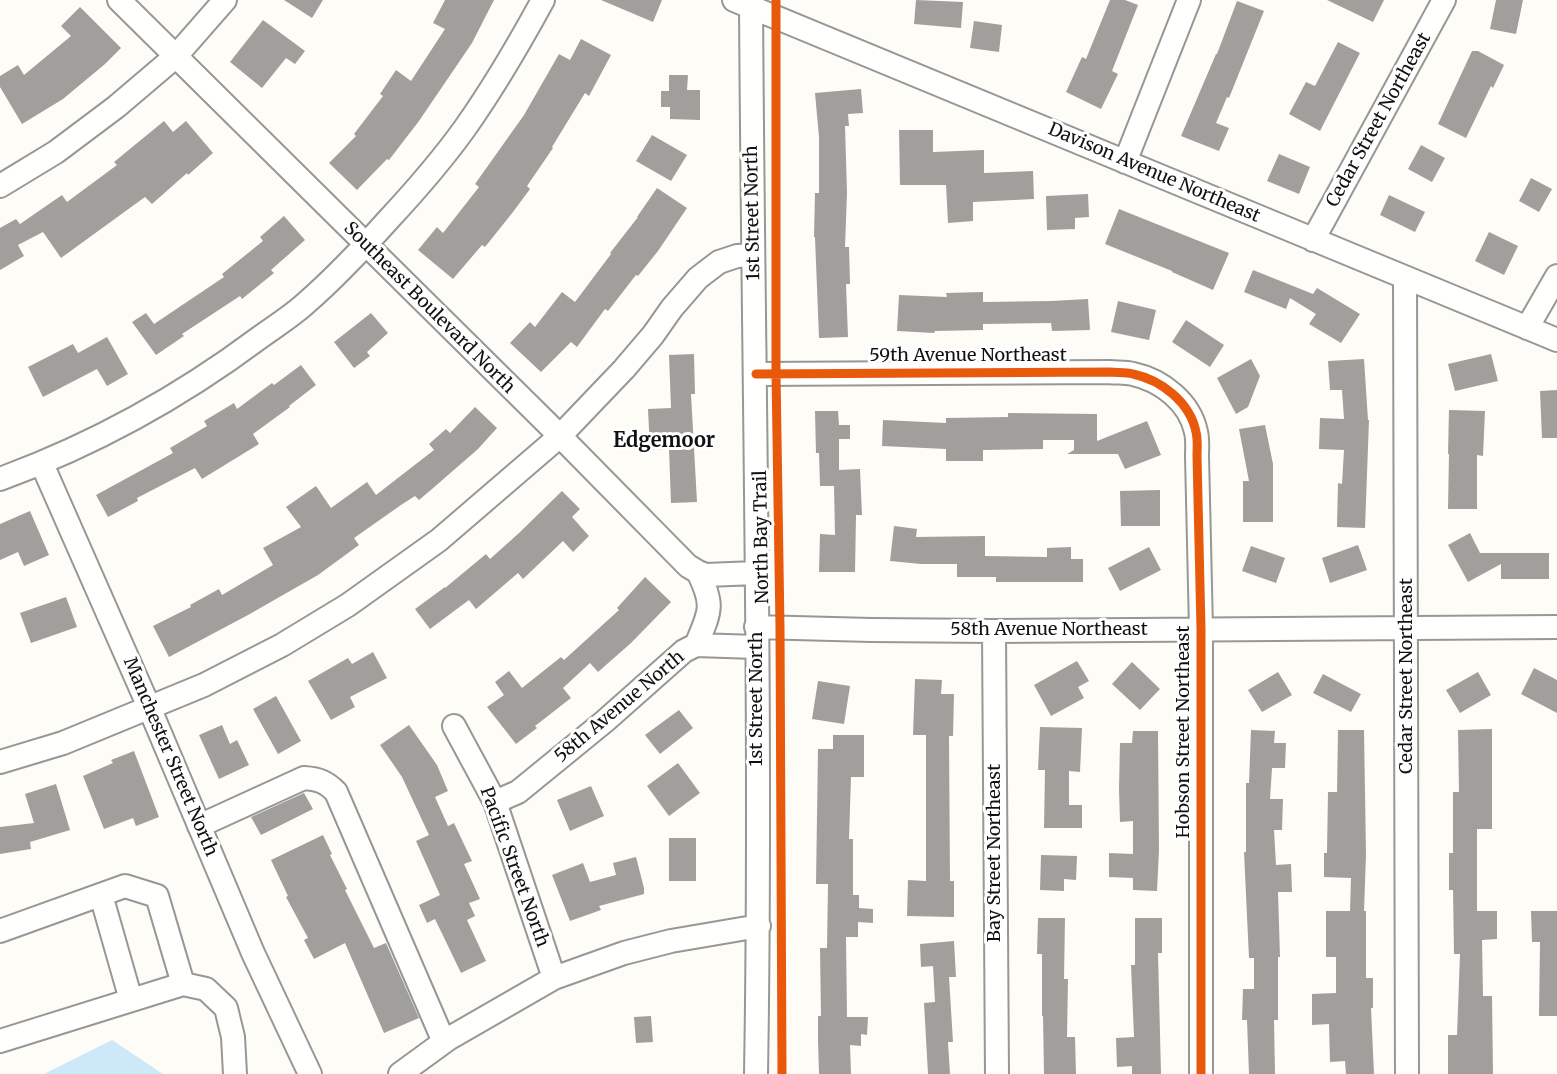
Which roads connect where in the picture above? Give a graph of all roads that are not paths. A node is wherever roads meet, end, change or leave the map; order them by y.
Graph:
1 (119, 0) edge
2 (225, 0) edge
3 (543, 0) edge
4 (1189, 0) edge
5 (1444, 0) edge
6 (745, 2) edge
7 (176, 56) junction
8 (1125, 162) junction
9 (0, 186) edge
10 (1313, 240) junction
11 (365, 245) junction
12 (753, 255) junction
13 (1557, 276) edge
14 (1405, 278) junction
15 (1527, 328) junction
16 (1557, 340) edge
17 (756, 374) junction
18 (1175, 395) joint
19 (560, 436) junction
20 (42, 464) junction
21 (0, 479) edge
22 (698, 572) junction
23 (756, 573) junction
24 (1557, 627) edge
25 (1406, 628) junction
26 (1201, 629) junction
27 (994, 631) junction
28 (756, 637) junction
29 (696, 645) junction
30 (149, 707) junction
31 (454, 726) dead end
32 (0, 762) edge
33 (495, 802) junction
34 (199, 826) junction
35 (101, 895) junction
36 (759, 926) junction
37 (0, 931) edge
38 (554, 978) junction
39 (183, 984) junction
40 (131, 1000) junction
41 (0, 1041) edge
42 (444, 1042) junction
43 (235, 1074) edge
44 (310, 1074) edge
45 (400, 1074) edge
46 (756, 1074) edge
47 (997, 1074) edge
48 (1201, 1074) edge
49 (1407, 1074) edge

1 - 7 street, Southeast Boulevard North
2 - 7 street
3 - 11 street
4 - 8 street
5 - 10 street, Cedar Street Northeast
6 - 8 street, Davison Avenue Northeast
6 - 12 street, 1st Street North
7 - 9 street
7 - 11 street, Southeast Boulevard North
8 - 10 street, Davison Avenue Northeast
10 - 14 street, Davison Avenue Northeast
11 - 19 street, Southeast Boulevard North
11 - 20 street
12 - 17 street, 1st Street North
12 - 19 street
13 - 15 street
14 - 15 street, Davison Avenue Northeast
14 - 25 street, Cedar Street Northeast
15 - 16 street, Davison Avenue Northeast
17 - 18 street, 59th Avenue Northeast
17 - 23 street, 1st Street North
18 - 26 street, Hobson Street Northeast
19 - 22 street, Southeast Boulevard North
19 - 30 street
20 - 21 street
20 - 30 street, Manchester Street North
22 - 23 street
22 - 29 street
23 - 28 street, 1st Street North
24 - 25 street, 58th Avenue Northeast
25 - 26 street, 58th Avenue Northeast
25 - 49 street, Cedar Street Northeast
26 - 27 street, 58th Avenue Northeast
26 - 48 street, Hobson Street Northeast
27 - 28 street, 58th Avenue Northeast
27 - 47 street, Bay Street Northeast
28 - 29 street, 58th Avenue North
28 - 36 street, 1st Street North
29 - 33 street, 58th Avenue North
30 - 32 street
30 - 34 street, Manchester Street North
31 - 33 street, Pacific Street North
33 - 38 street, Pacific Street North
34 - 42 street
34 - 44 street, Manchester Street North
35 - 37 street
35 - 39 street
35 - 40 street
36 - 38 street
36 - 46 street, 1st Street North
38 - 42 street
39 - 40 street
39 - 43 street
40 - 41 street
42 - 45 street

